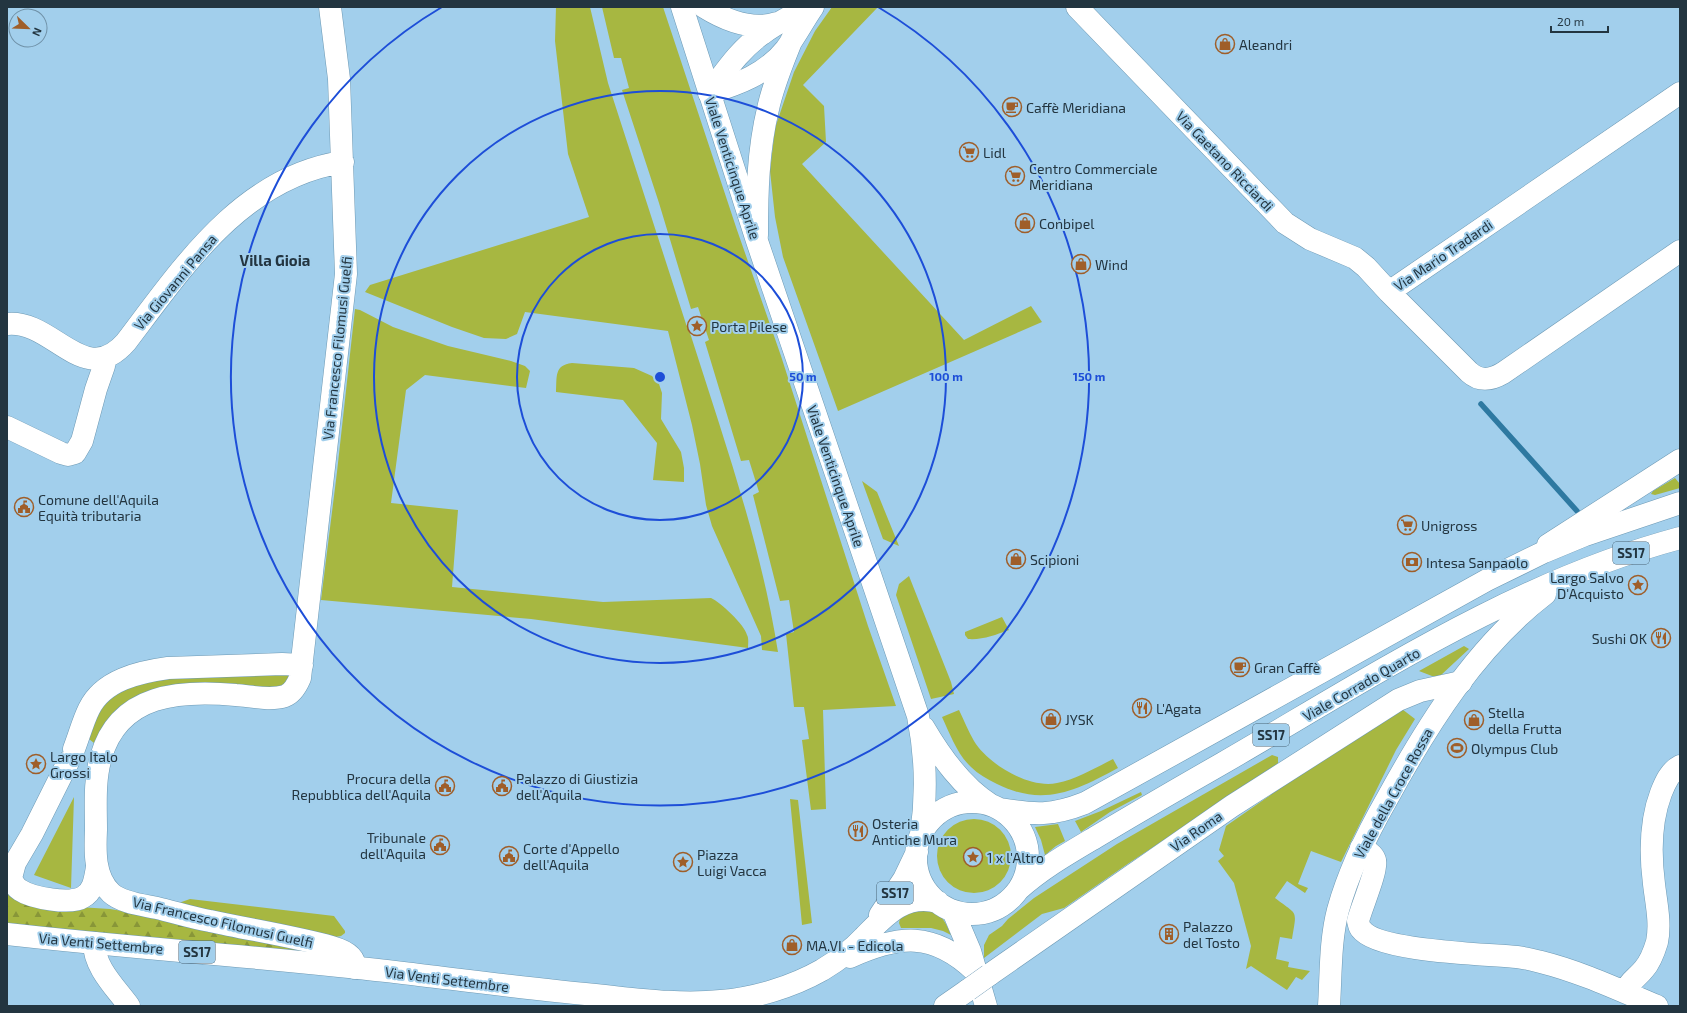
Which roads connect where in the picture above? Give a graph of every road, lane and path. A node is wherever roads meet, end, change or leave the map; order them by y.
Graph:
1 (330, 7) edge
2 (682, 7) edge
3 (704, 7) edge
4 (807, 7) edge
5 (813, 7) edge
6 (1077, 7) edge
7 (787, 30) junction
8 (709, 93) junction
9 (1680, 93) edge
10 (343, 162) junction
11 (757, 241) junction
12 (1680, 251) edge
13 (1389, 292) junction
14 (7, 324) edge
15 (104, 358) junction
16 (7, 426) edge
17 (1680, 460) edge
18 (1680, 503) edge
19 (1680, 538) edge
20 (1523, 562) junction
21 (1583, 570) junction
22 (302, 665) junction
23 (1461, 682) junction
24 (918, 716) junction
25 (71, 756) junction
26 (99, 764) junction
27 (1679, 767) edge
28 (996, 807) junction
29 (919, 844) junction
30 (1362, 848) junction
31 (97, 867) junction
32 (9, 878) edge
33 (1018, 890) junction
34 (945, 907) junction
35 (869, 931) junction
36 (7, 934) edge
37 (94, 943) junction
38 (355, 968) junction
39 (820, 971) junction
40 (977, 978) junction
41 (1625, 992) junction
42 (764, 1000) edge
43 (741, 1002) edge
44 (129, 1006) edge
45 (945, 1006) edge
46 (986, 1006) edge
47 (1329, 1006) edge
48 (1657, 1006) edge

1 - 10 street, Via Francesco Filomusi Guelfi
2 - 8 street, Viale Venticinque Aprile
3 - 7 street
4 - 7 street
5 - 7 street
6 - 13 street, Via Gaetano Ricciardi
7 - 8 street
7 - 8 street
7 - 11 street
8 - 11 street, Viale Venticinque Aprile
9 - 13 street, Via Mario Tradardi
10 - 15 street, Via Giovanni Pansa
10 - 22 street, Via Francesco Filomusi Guelfi
11 - 24 street, Viale Venticinque Aprile
12 - 13 street, Via Mario Tradardi
14 - 15 street
15 - 16 street
17 - 20 street, Viale Corrado Quarto
18 - 20 street, Viale Corrado Quarto / SS17
19 - 21 street, Viale Corrado Quarto / SS17
20 - 28 street, Viale Corrado Quarto / SS17
21 - 23 street, Viale della Croce Rossa
21 - 33 street, Viale Corrado Quarto / SS17
22 - 25 street
22 - 26 street, Via Francesco Filomusi Guelfi
23 - 30 street, Viale della Croce Rossa
23 - 40 street, Via Roma
24 - 28 street, Viale Venticinque Aprile
24 - 29 street, Viale Venticinque Aprile
25 - 26 street
25 - 32 street
26 - 31 street, Via Francesco Filomusi Guelfi
27 - 41 street
28 - 29 street
28 - 33 street
29 - 34 street
29 - 35 street, Via Venti Settembre / SS17
30 - 41 street
30 - 47 street, Viale della Croce Rossa
31 - 32 street
31 - 38 street, Via Francesco Filomusi Guelfi
33 - 34 street
34 - 35 street, Via Venti Settembre / SS17
34 - 40 street
35 - 39 street, Via Venti Settembre / SS17
36 - 37 street, Via Venti Settembre / SS17
37 - 38 street, Via Venti Settembre / SS17
37 - 44 street
38 - 43 street, Via Venti Settembre / SS17
39 - 40 street
39 - 42 street, Via Venti Settembre / SS17
40 - 45 street, Via Roma
40 - 46 street
41 - 48 street
42 - 43 street, Via Venti Settembre / SS17

